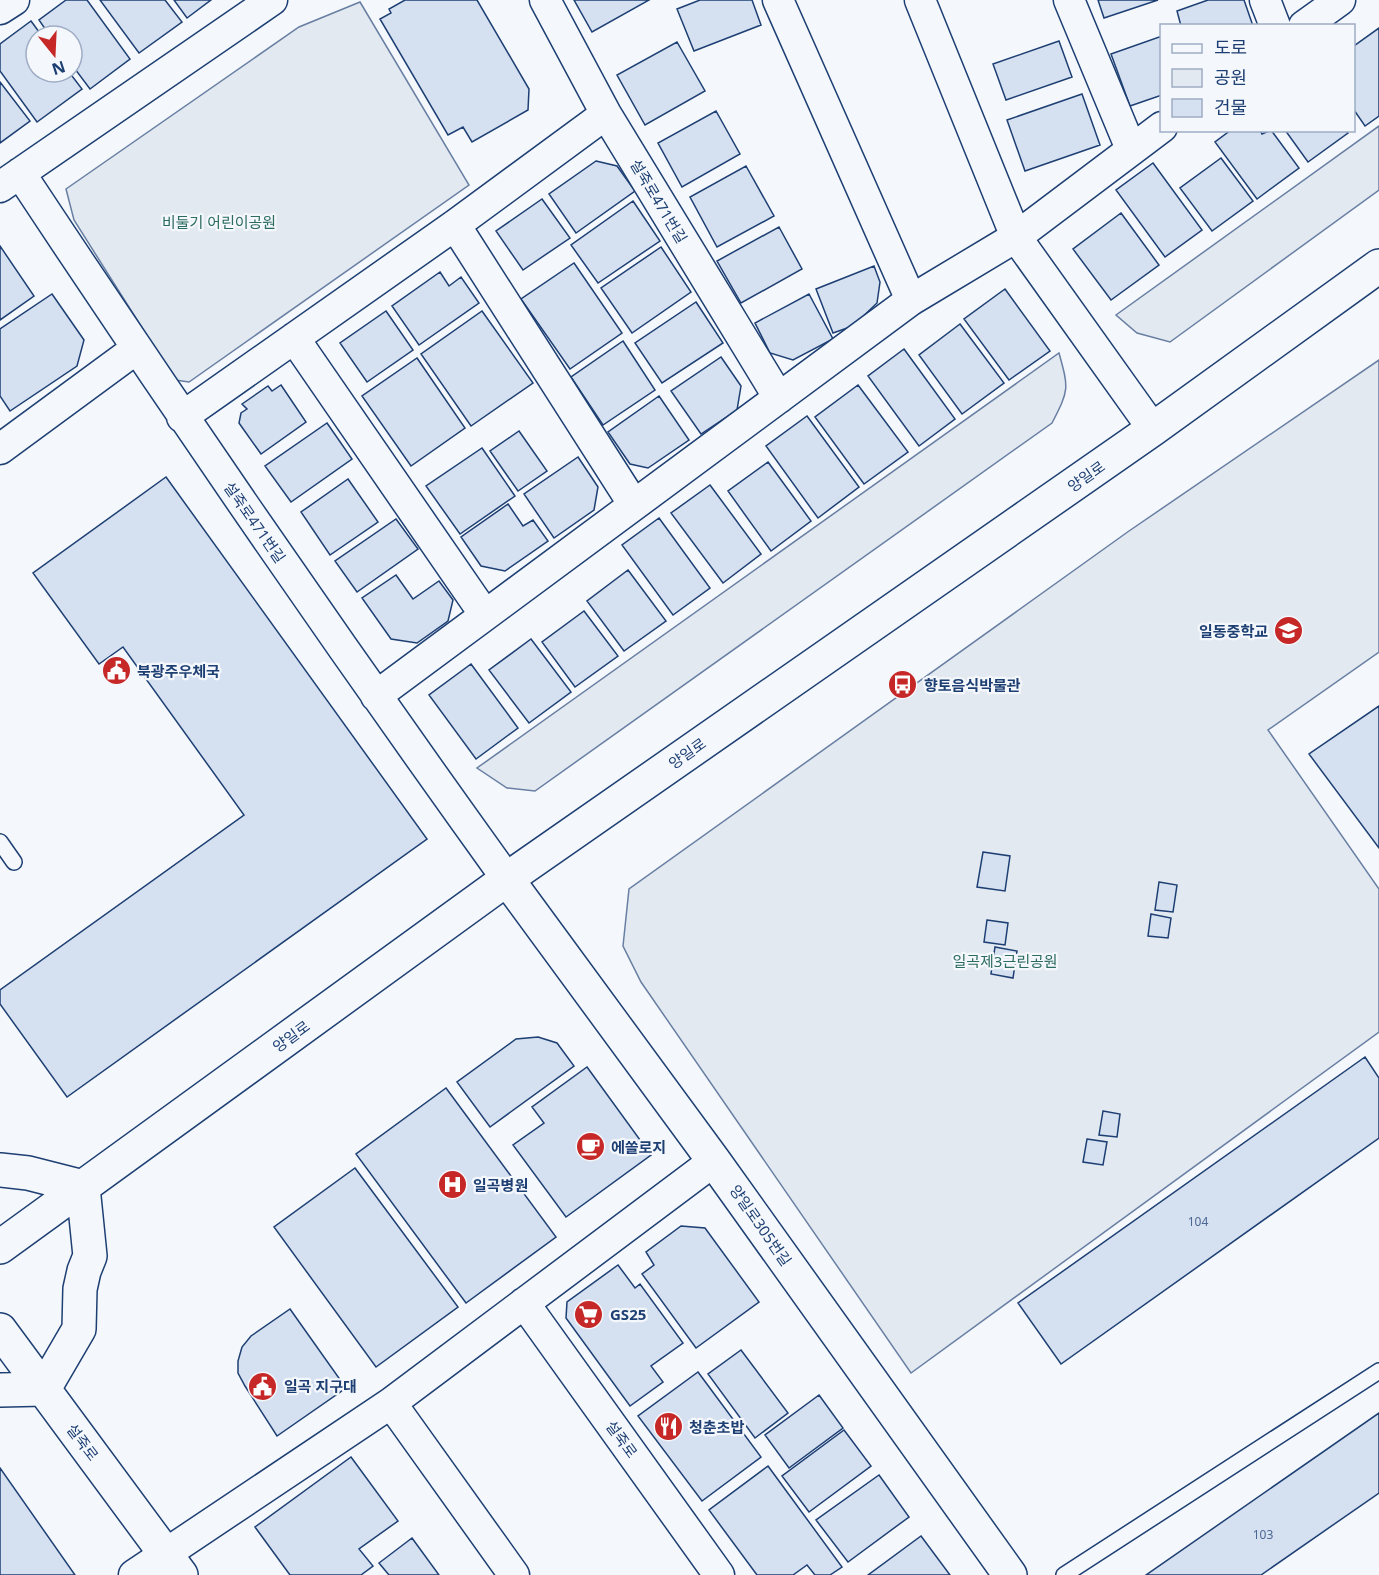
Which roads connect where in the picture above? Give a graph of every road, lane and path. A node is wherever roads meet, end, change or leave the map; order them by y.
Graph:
1 (14, 0) edge
2 (272, 0) edge
3 (545, 0) edge
4 (778, 0) edge
5 (920, 0) edge
6 (1069, 0) edge
7 (1265, 0) edge
8 (1340, 0) edge
9 (0, 9) edge
10 (1274, 24) edge
11 (1307, 24) edge
12 (606, 114) junction
13 (1160, 128) edge
14 (1131, 149) junction
15 (10, 180) edge
16 (455, 225) junction
17 (1016, 237) junction
18 (1379, 266) edge
19 (911, 300) junction
20 (294, 338) junction
21 (136, 349) junction
22 (779, 398) junction
23 (182, 417) junction
24 (1153, 429) junction
25 (0, 449) edge
26 (634, 505) junction
27 (485, 615) junction
28 (376, 696) junction
29 (0, 842) edge
30 (14, 862) dead end
31 (507, 879) junction
32 (714, 1161) junction
33 (0, 1170) edge
34 (83, 1187) junction
35 (0, 1247) edge
36 (524, 1303) junction
37 (0, 1330) edge
38 (1379, 1371) edge
39 (44, 1389) junction
40 (0, 1390) edge
41 (391, 1403) junction
42 (174, 1564) edge
43 (134, 1575) edge
44 (514, 1575) edge
45 (719, 1575) edge
46 (1010, 1575) edge
47 (1064, 1575) edge

1 - 9 street
2 - 15 street, 설죽로471번길
3 - 12 street, 설죽로471번길
4 - 19 street
5 - 17 street
6 - 14 street
7 - 10 street
8 - 11 street
12 - 16 street
12 - 22 street, 설죽로471번길
13 - 14 street
14 - 17 street
15 - 21 street, 설죽로471번길
16 - 20 street
16 - 26 street
17 - 19 street
17 - 24 street
18 - 24 main road, 양일로
19 - 22 street
20 - 23 street
20 - 27 street
21 - 23 street, 설죽로471번길
21 - 25 street
22 - 26 street
23 - 28 street, 설죽로471번길
24 - 31 main road, 양일로
26 - 27 street
27 - 28 street
28 - 31 street, 설죽로471번길
29 - 30 lane
31 - 32 main road, 양일로305번길
31 - 34 main road, 양일로
32 - 36 street
32 - 46 main road, 양일로305번길
33 - 34 main road
34 - 35 main road, 양일로
34 - 39 main road
36 - 41 street
36 - 45 street, 설죽로
37 - 39 main road, 설죽로
38 - 47 lane
39 - 40 main road
39 - 42 main road, 설죽로
41 - 42 street
41 - 44 street
42 - 43 street

